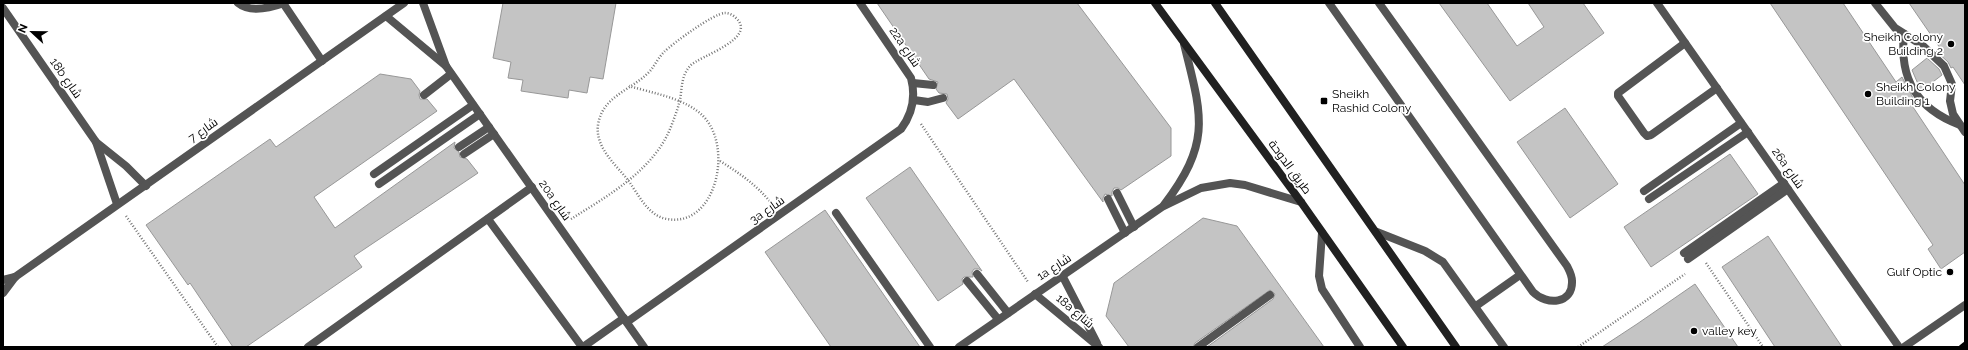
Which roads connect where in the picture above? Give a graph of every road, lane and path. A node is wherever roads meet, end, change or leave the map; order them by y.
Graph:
1 (238, 3) edge
2 (284, 3) edge
3 (404, 3) edge
4 (422, 3) edge
5 (860, 3) edge
6 (1155, 3) edge
7 (1215, 3) edge
8 (1329, 3) edge
9 (1379, 3) edge
10 (1657, 3) edge
11 (1874, 3) edge
12 (3, 8) edge
13 (386, 16) junction
14 (1904, 34) junction
15 (1685, 43) junction
16 (1184, 44) junction
17 (322, 61) junction
18 (446, 66) junction
19 (451, 74) junction
20 (913, 83) junction
21 (933, 85) dead end
22 (628, 86) junction
23 (1717, 88) junction
24 (424, 95) dead end
25 (943, 98) dead end
26 (914, 100) junction
27 (679, 102) junction
28 (473, 105) junction
29 (912, 110) junction
30 (480, 114) junction
31 (1741, 123) junction
32 (1960, 125) junction
33 (489, 127) junction
34 (1748, 132) junction
35 (1965, 132) edge
36 (494, 134) junction
37 (96, 142) junction
38 (458, 147) dead end
39 (464, 154) dead end
40 (720, 161) junction
41 (374, 174) dead end
42 (628, 180) junction
43 (379, 184) dead end
44 (146, 186) junction
45 (1786, 186) junction
46 (532, 187) junction
47 (1644, 191) dead end
48 (1116, 193) dead end
49 (1108, 199) dead end
50 (1649, 199) dead end
51 (1301, 202) junction
52 (117, 204) junction
53 (1162, 207) junction
54 (836, 213) dead end
55 (780, 215) junction
56 (488, 219) junction
57 (558, 226) junction
58 (1134, 227) junction
59 (1377, 232) junction
60 (1125, 233) junction
61 (1322, 233) junction
62 (1686, 256) dead end
63 (1705, 261) dead end
64 (977, 274) dead end
65 (1520, 275) junction
66 (15, 277) junction
67 (1063, 277) junction
68 (3, 280) edge
69 (967, 281) dead end
70 (3, 293) edge
71 (1035, 294) junction
72 (1270, 295) dead end
73 (1965, 305) edge
74 (1476, 306) junction
75 (1008, 313) junction
76 (998, 319) junction
77 (626, 320) junction
78 (218, 347) edge
79 (308, 347) edge
80 (582, 347) edge
81 (644, 347) edge
82 (930, 347) edge
83 (959, 347) edge
84 (1099, 347) edge
85 (1198, 347) edge
86 (1360, 347) edge
87 (1403, 347) edge
88 (1456, 347) edge
89 (1504, 347) edge
90 (1763, 347) edge
91 (1899, 347) edge
92 (1904, 347) edge

1 - 2 street
2 - 17 street
3 - 13 street, شارع 7
4 - 18 street, 20a شارع
5 - 20 street, 22a شارع
6 - 16 main road, طريق الدوحة
7 - 59 main road
8 - 65 street
9 - 65 street
10 - 15 street, 26a شارع
11 - 14 street
12 - 37 street, 18b شارع
13 - 17 street, شارع 7
13 - 18 street, 20a شارع
14 - 32 street
14 - 32 street
15 - 23 street, 26a شارع
15 - 23 street
16 - 51 main road, طريق الدوحة
16 - 53 street, 1a شارع
17 - 44 street, شارع 7
18 - 19 street, 20a شارع
19 - 24 street
19 - 28 street, 20a شارع
20 - 21 street
20 - 26 street, 22a شارع
22 - 27 path
22 - 27 path
22 - 42 path
23 - 31 street, 26a شارع
25 - 26 street
26 - 29 street, 22a شارع
27 - 40 path
27 - 42 path
28 - 30 street, 20a شارع
28 - 41 street
29 - 55 street, 3a شارع
29 - 71 path
30 - 33 street, 20a شارع
30 - 43 street
31 - 34 street, 26a شارع
31 - 47 street
32 - 35 street
33 - 36 street, 20a شارع
33 - 38 street
34 - 45 street, 26a شارع
34 - 50 street
36 - 39 street
36 - 46 street, 20a شارع
37 - 44 street, 18b شارع
37 - 52 street, 18b شارع
40 - 42 path
40 - 55 path
42 - 57 path
44 - 52 street, شارع 7
45 - 62 street
45 - 91 street, 26a شارع
46 - 56 street
46 - 57 street, 20a شارع
48 - 58 street
49 - 60 street
51 - 53 street, 1a شارع
51 - 61 main road, طريق الدوحة
52 - 66 street, شارع 7
52 - 78 path
53 - 58 street, 1a شارع
54 - 82 street
55 - 77 street, 3a شارع
56 - 79 street
56 - 80 street
57 - 77 street, 20a شارع
58 - 60 street, 1a شارع
59 - 74 street
59 - 88 main road
60 - 67 street, 1a شارع
61 - 86 street
61 - 87 main road, طريق الدوحة
63 - 90 path
64 - 75 street
65 - 74 street
66 - 68 street, شارع 7
66 - 70 street, شارع 7
67 - 71 street, 1a شارع
67 - 84 street, 18a شارع
69 - 76 street
71 - 75 street, 1a شارع
71 - 84 street, 18a شارع
72 - 85 street
73 - 92 street
74 - 89 street
75 - 76 street, 1a شارع
76 - 83 street, 1a شارع
77 - 80 street, 3a شارع
77 - 81 street, 20a شارع

